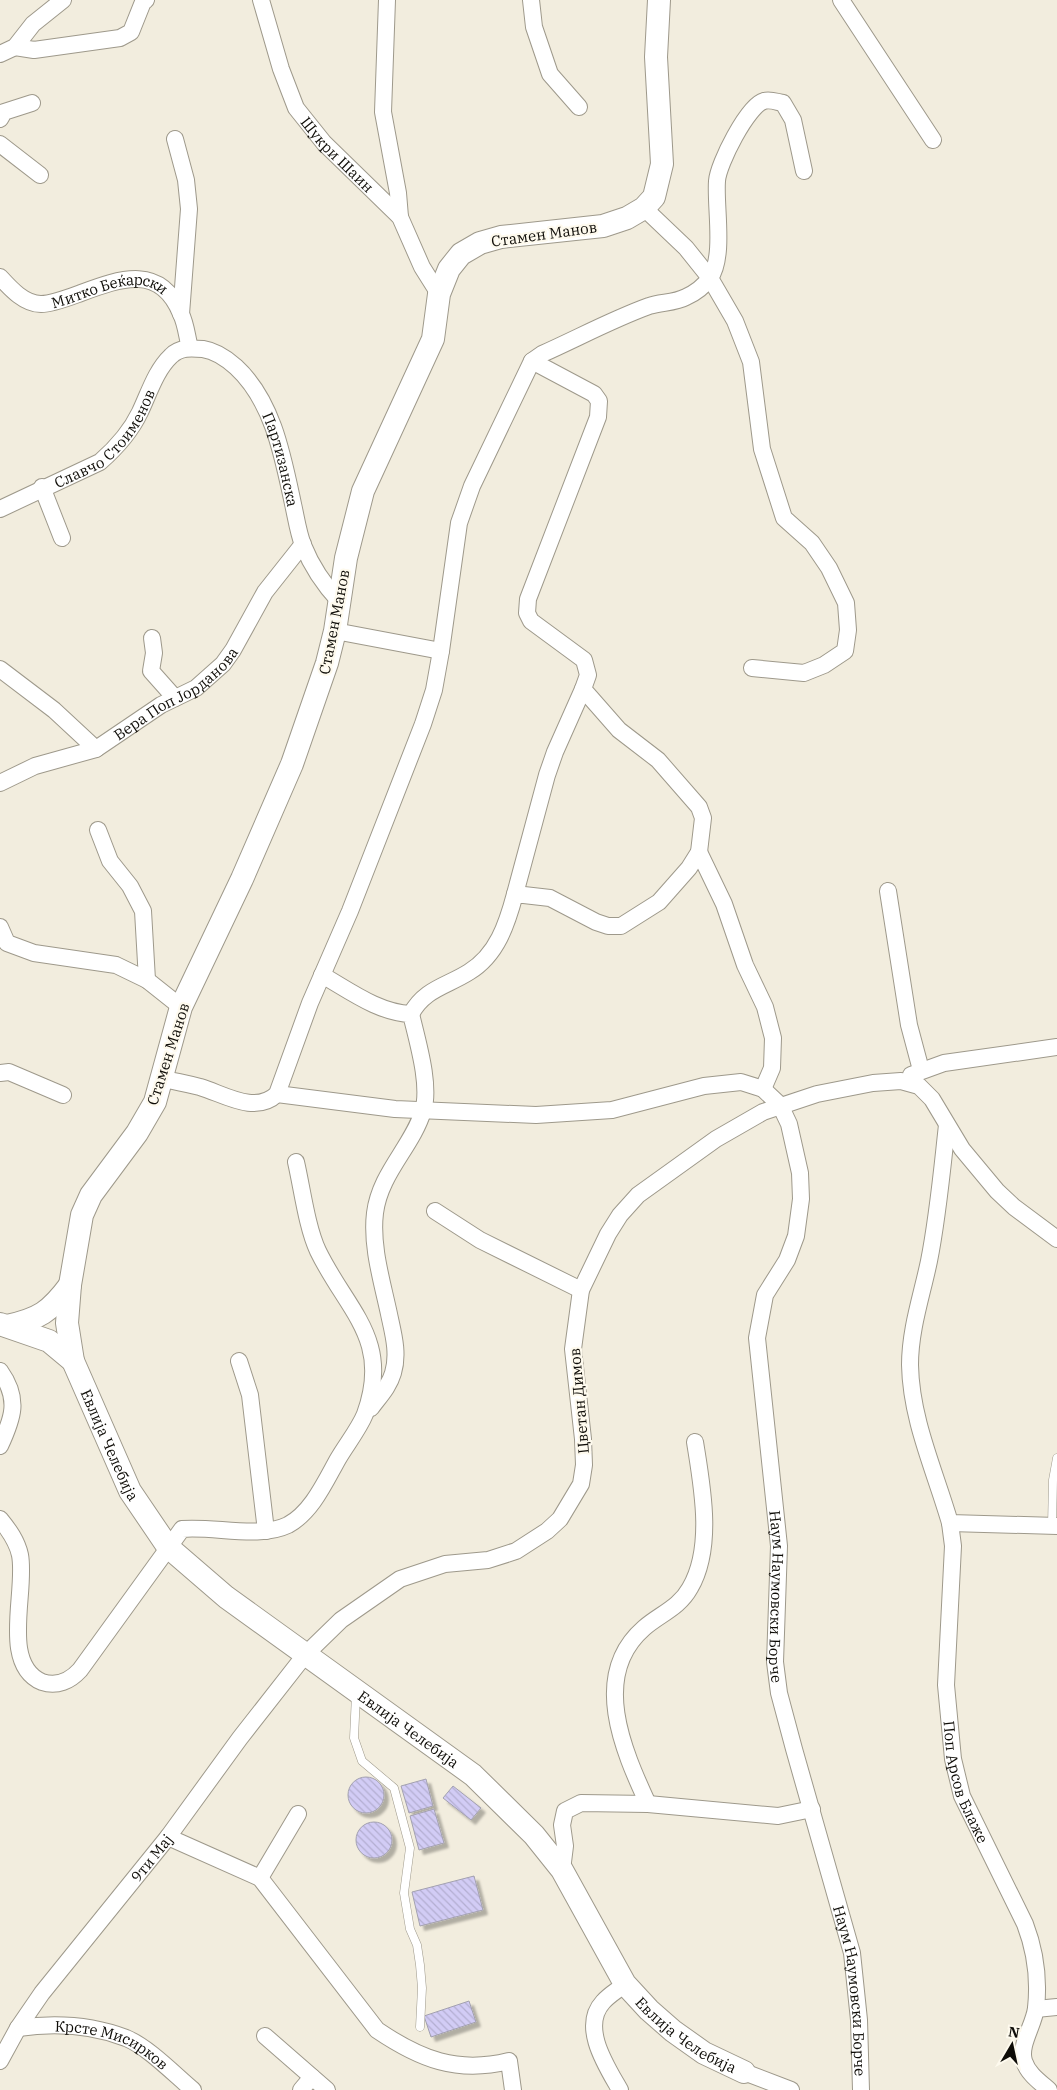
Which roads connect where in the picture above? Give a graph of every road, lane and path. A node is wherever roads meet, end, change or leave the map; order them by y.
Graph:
1 (63, 0) edge
2 (146, 0) edge
3 (261, 0) edge
4 (387, 0) edge
5 (530, 0) edge
6 (660, 0) edge
7 (841, 0) edge
8 (7, 51) edge
9 (32, 103) dead end
10 (579, 107) dead end
11 (0, 119) edge
12 (175, 139) dead end
13 (933, 140) dead end
14 (0, 144) edge
15 (804, 170) dead end
16 (40, 175) dead end
17 (644, 208) junction
18 (400, 217) junction
19 (0, 277) edge
20 (710, 278) junction
21 (439, 294) junction
22 (181, 314) junction
23 (190, 348) junction
24 (532, 361) junction
25 (42, 488) junction
26 (0, 509) edge
27 (62, 538) dead end
28 (303, 544) junction
29 (340, 602) junction
30 (335, 631) junction
31 (152, 638) dead end
32 (441, 651) junction
33 (752, 668) dead end
34 (0, 669) edge
35 (583, 689) junction
36 (175, 698) junction
37 (96, 749) junction
38 (0, 782) edge
39 (98, 830) dead end
40 (698, 852) junction
41 (888, 891) dead end
42 (515, 894) junction
43 (0, 927) edge
44 (322, 975) junction
45 (147, 980) junction
46 (181, 1007) junction
47 (411, 1014) junction
48 (1057, 1047) edge
49 (921, 1070) junction
50 (0, 1073) edge
51 (162, 1079) junction
52 (901, 1081) junction
53 (763, 1089) junction
54 (277, 1094) junction
55 (63, 1095) dead end
56 (780, 1105) junction
57 (424, 1110) junction
58 (947, 1125) junction
59 (296, 1162) dead end
60 (435, 1212) dead end
61 (1057, 1239) edge
62 (70, 1285) junction
63 (581, 1290) junction
64 (3, 1325) edge
65 (73, 1361) junction
66 (239, 1361) dead end
67 (0, 1371) edge
68 (364, 1416) junction
69 (695, 1442) dead end
70 (0, 1446) edge
71 (1057, 1458) edge
72 (0, 1519) edge
73 (950, 1523) junction
74 (1055, 1526) edge
75 (266, 1531) junction
76 (168, 1547) junction
77 (305, 1655) junction
78 (356, 1690) junction
79 (648, 1804) junction
80 (812, 1810) junction
81 (298, 1814) dead end
82 (168, 1837) junction
83 (562, 1870) junction
84 (260, 1878) junction
85 (625, 1984) junction
86 (1057, 2007) edge
87 (1036, 2009) junction
88 (420, 2027) dead end
89 (18, 2028) junction
90 (265, 2036) dead end
91 (0, 2061) edge
92 (744, 2072) junction
93 (312, 2077) junction
94 (193, 2090) edge
95 (301, 2090) edge
96 (327, 2090) edge
97 (513, 2090) edge
98 (620, 2090) edge
99 (757, 2090) edge
100 (791, 2090) edge
101 (861, 2090) edge
102 (1049, 2090) edge

1 - 8 street
2 - 8 street
3 - 18 street, Шукри Шаин
4 - 18 street
5 - 10 street
6 - 17 street
7 - 13 street
9 - 11 street
12 - 22 street
14 - 16 street
15 - 20 street
17 - 20 street
17 - 21 street, Стамен Манов
18 - 21 street, Шукри Шаин
19 - 22 street, Митко Беќарски
20 - 24 street
20 - 33 street
21 - 29 street, Стамен Манов
22 - 23 street, Митко Беќарски
23 - 25 street, Славчо Стоименов
23 - 28 street, Партизанска
24 - 32 street
24 - 35 street
25 - 26 street, Славчо Стоименов
25 - 27 street
28 - 29 street, Партизанска
28 - 36 street, Вера Поп Јорданова
29 - 30 street, Стамен Манов
30 - 32 street
30 - 46 street, Стамен Манов
31 - 36 street
32 - 44 street
34 - 37 street
35 - 40 street
35 - 42 street
36 - 37 street, Вера Поп Јорданова
37 - 38 street, Вера Поп Јорданова
39 - 45 street
40 - 42 street
40 - 53 street
41 - 49 street
42 - 47 street
43 - 45 street
44 - 47 street
44 - 54 street
45 - 46 street
46 - 51 street, Стамен Манов
47 - 57 street
48 - 49 street
49 - 52 street
50 - 55 street
51 - 54 street
51 - 62 street, Стамен Манов
52 - 56 street, Цветан Димов
52 - 58 street
53 - 56 street
53 - 57 street
54 - 57 street
56 - 63 street, Цветан Димов
56 - 80 street, Наум Наумовски Борче
57 - 68 street
58 - 61 street
58 - 73 street, Поп Арсов Блаже
59 - 68 street
60 - 63 street
62 - 64 street
62 - 65 street, Стамен Манов
63 - 77 street, Цветан Димов
64 - 65 street
65 - 76 street, Евлија Челебија
66 - 75 street
67 - 70 street
68 - 75 street
69 - 79 street
71 - 74 lane
72 - 76 street
73 - 74 street
73 - 87 street, Поп Арсов Блаже
75 - 76 street
76 - 77 street, Евлија Челебија
77 - 78 street, Евлија Челебија
77 - 82 street, 9ти Мај
78 - 83 street, Евлија Челебија
78 - 88 lane
79 - 80 street
79 - 83 street
80 - 101 street, Наум Наумовски Борче
81 - 84 street
82 - 84 street
82 - 89 street, 9ти Мај
83 - 85 street, Евлија Челебија
84 - 97 street
85 - 92 street, Евлија Челебија
85 - 98 street
86 - 87 street
87 - 102 street, Поп Арсов Блаже
89 - 91 street, 9ти Мај
89 - 94 street, Крсте Мисирков
90 - 93 street
92 - 99 street, Евлија Челебија
92 - 100 street
93 - 95 street
93 - 96 street

